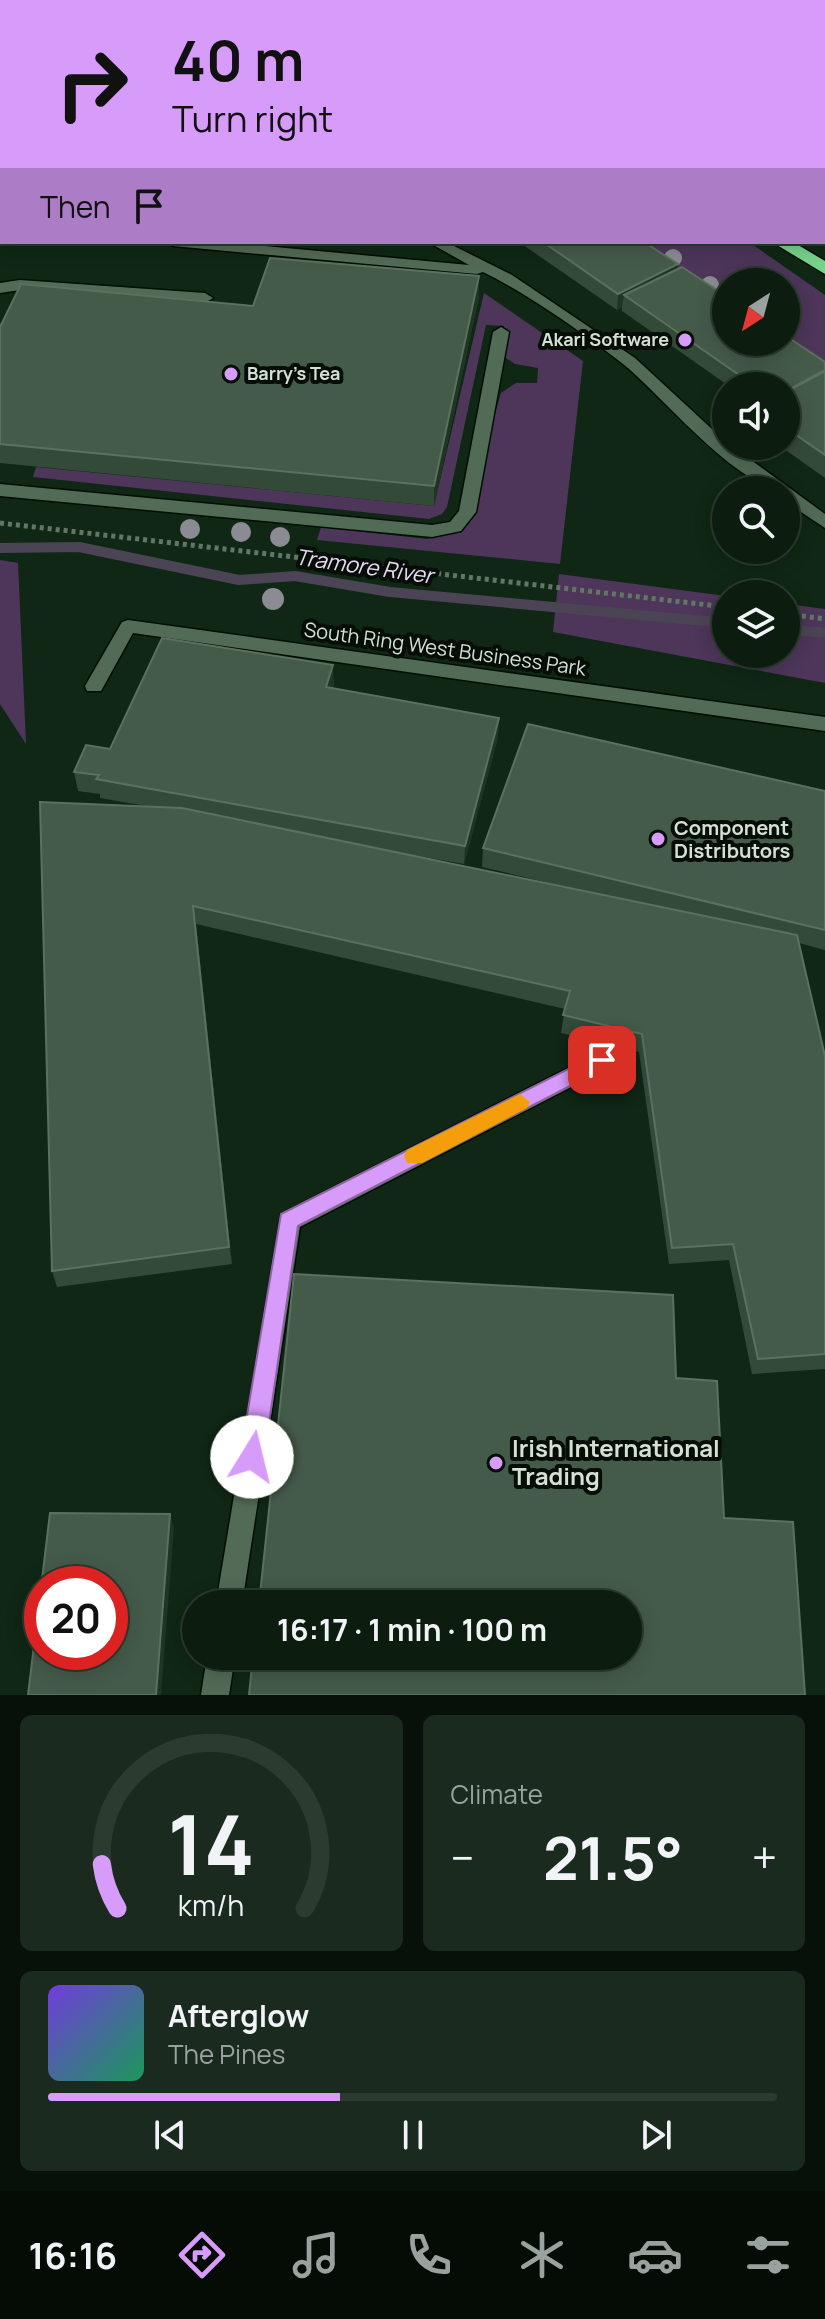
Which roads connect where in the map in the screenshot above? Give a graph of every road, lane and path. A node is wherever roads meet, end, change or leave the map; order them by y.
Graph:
1 (194, 244) edge
2 (439, 244) edge
3 (784, 244) edge
4 (825, 270) edge
5 (493, 272) junction
6 (0, 288) edge
7 (205, 298) edge
8 (501, 332) dead end
9 (762, 476) edge
10 (0, 490) edge
11 (800, 504) edge
12 (825, 522) edge
13 (0, 523) edge
14 (712, 605) edge
15 (800, 616) edge
16 (825, 619) edge
17 (94, 686) dead end
18 (825, 724) edge
19 (602, 1060) dead end
20 (231, 1590) edge
21 (219, 1670) edge
22 (215, 1695) edge

1 - 5 street
2 - 5 street
3 - 4 highway
5 - 9 street
6 - 7 street
8 - 10 street
11 - 12 street
13 - 14 path
15 - 16 path
17 - 18 street, South Ring West Business Park
19 - 20 street
21 - 22 street

